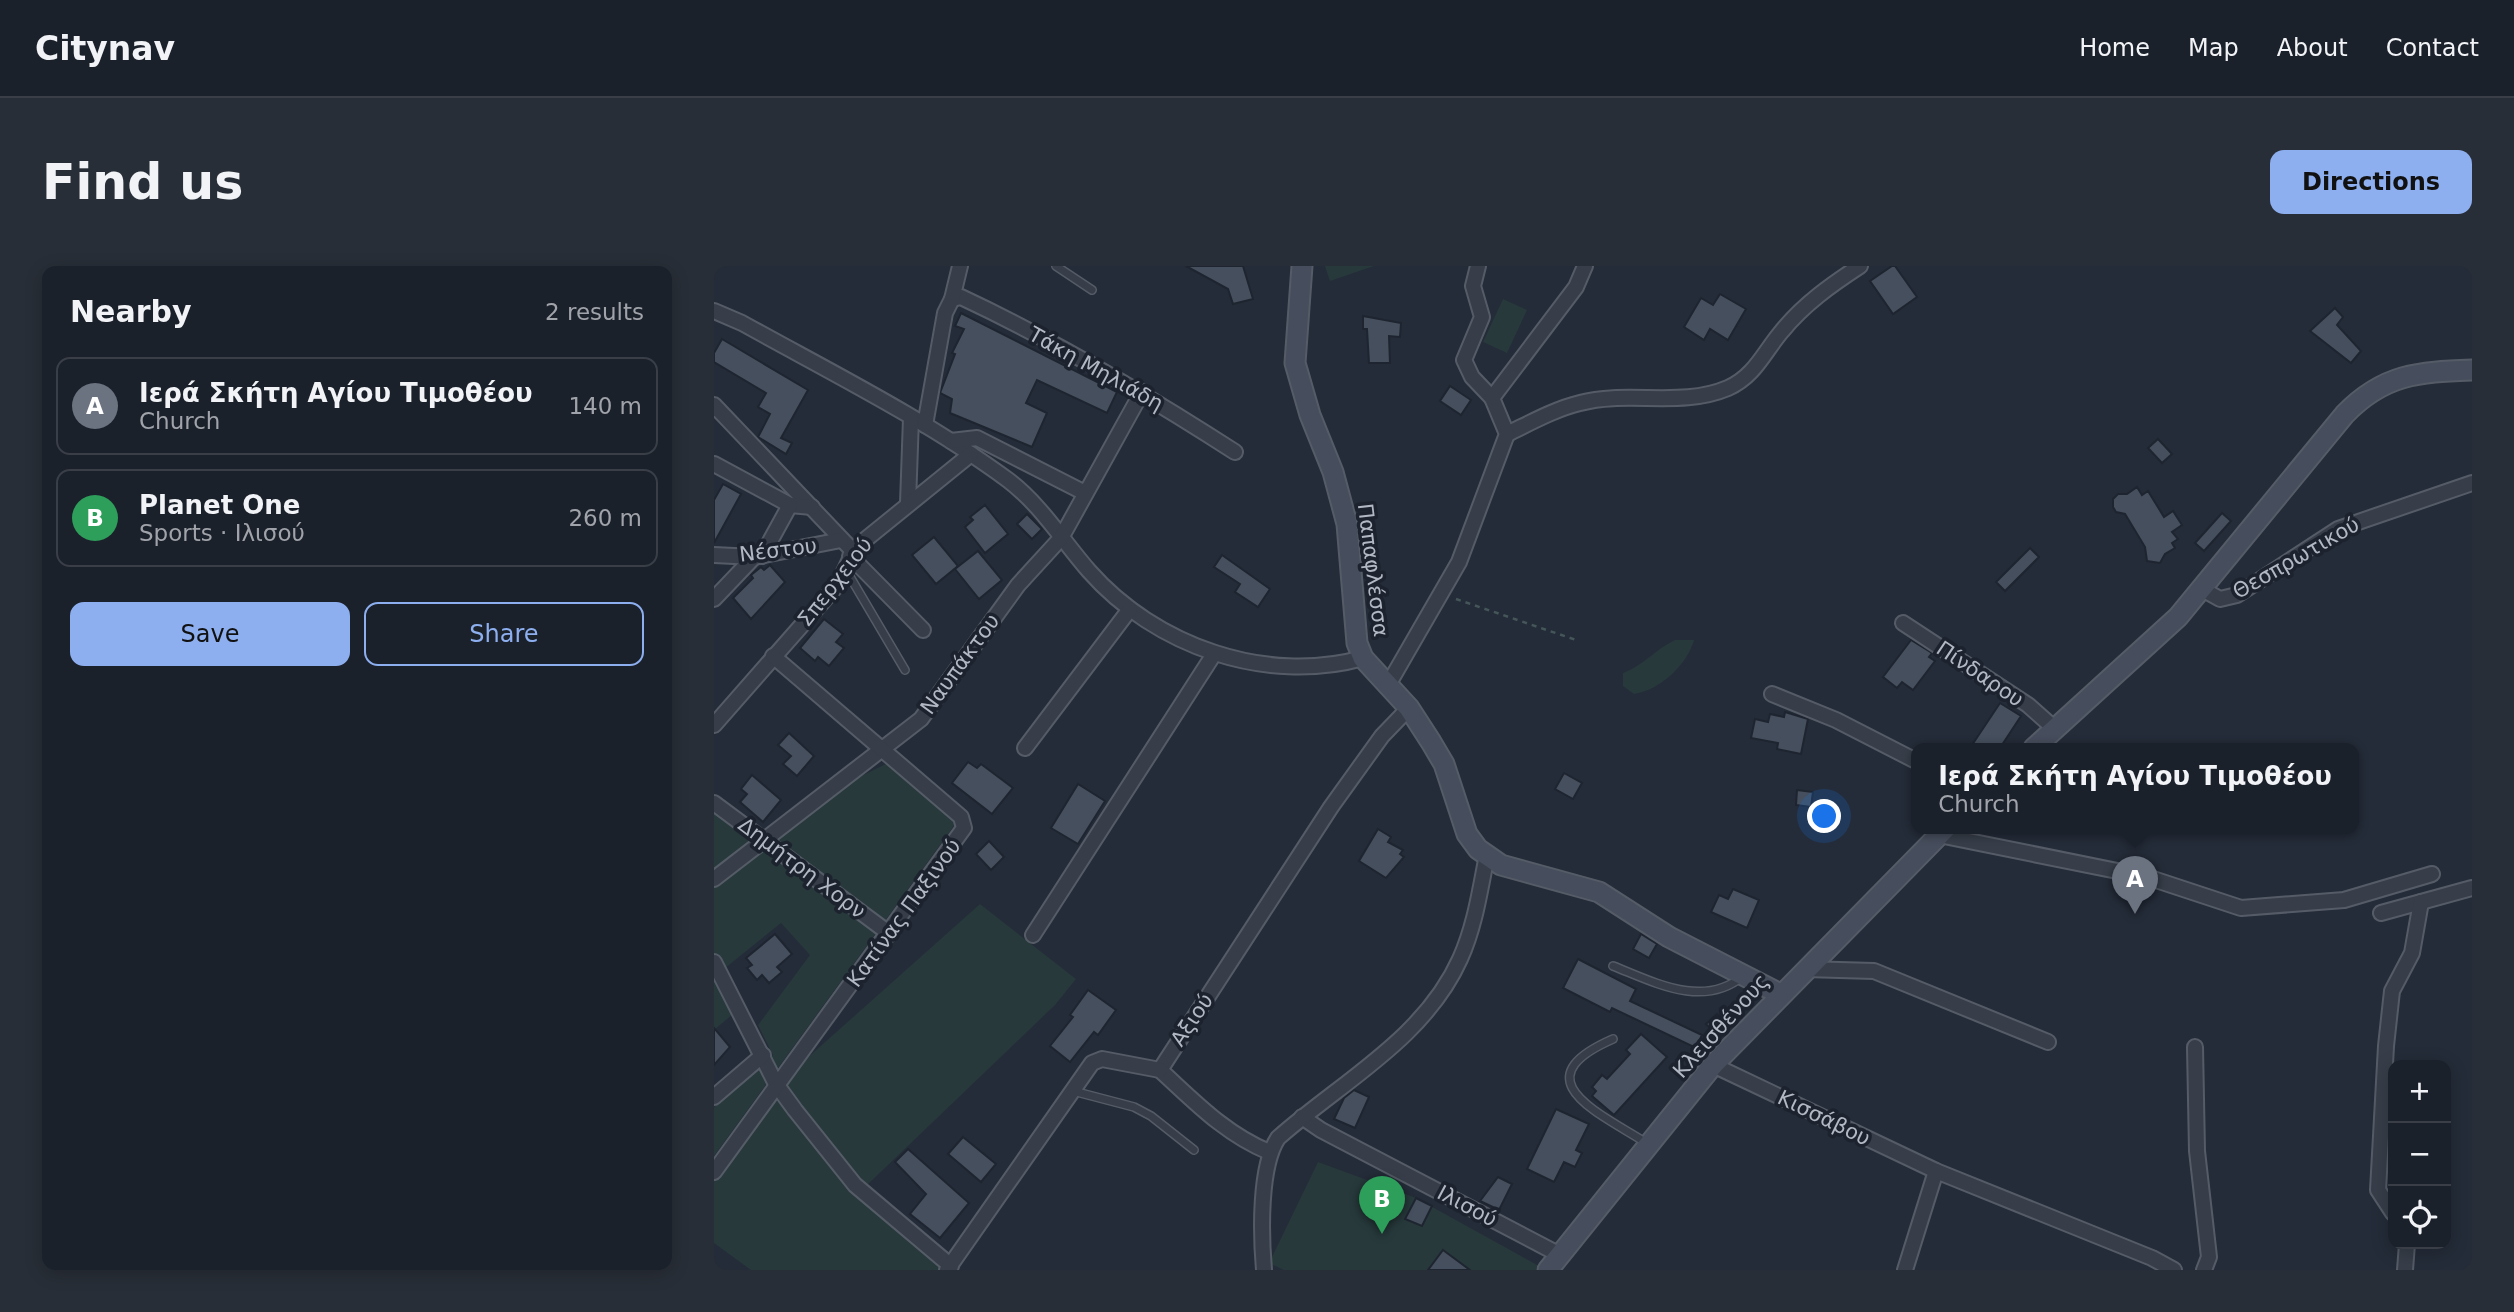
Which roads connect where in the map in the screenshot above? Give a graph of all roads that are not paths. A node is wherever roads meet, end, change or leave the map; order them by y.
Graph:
1 (960, 266) edge
2 (1056, 266) edge
3 (1302, 266) edge
4 (1478, 266) edge
5 (1585, 266) edge
6 (1860, 266) edge
7 (1093, 290) dead end
8 (953, 299) junction
9 (714, 311) edge
10 (2472, 370) edge
11 (1142, 392) junction
12 (1492, 398) junction
13 (714, 405) edge
14 (911, 418) junction
15 (925, 425) junction
16 (1507, 435) junction
17 (951, 441) junction
18 (1235, 452) dead end
19 (971, 454) junction
20 (714, 464) edge
21 (2472, 482) edge
22 (1085, 493) junction
23 (908, 503) junction
24 (790, 505) junction
25 (812, 507) junction
26 (1061, 538) junction
27 (841, 540) junction
28 (714, 555) edge
29 (758, 556) junction
30 (850, 559) junction
31 (2202, 589) junction
32 (714, 599) edge
33 (1130, 609) junction
34 (1903, 623) dead end
35 (923, 631) dead end
36 (1214, 654) junction
37 (774, 656) junction
38 (1363, 658) junction
39 (905, 670) dead end
40 (1388, 685) junction
41 (1772, 694) dead end
42 (1409, 708) junction
43 (714, 725) edge
44 (2055, 729) junction
45 (2040, 743) edge
46 (1026, 748) dead end
47 (883, 749) junction
48 (1911, 758) edge
49 (714, 803) edge
50 (1941, 834) edge
51 (1952, 834) edge
52 (765, 841) junction
53 (1487, 855) junction
54 (2432, 874) dead end
55 (714, 879) edge
56 (2472, 888) edge
57 (2421, 902) junction
58 (2381, 913) dead end
59 (890, 934) junction
60 (1033, 935) dead end
61 (714, 962) edge
62 (1613, 966) dead end
63 (1805, 969) junction
64 (1743, 976) junction
65 (1780, 994) junction
66 (1613, 1039) dead end
67 (2049, 1042) dead end
68 (2195, 1047) dead end
69 (763, 1055) junction
70 (1713, 1065) junction
71 (1160, 1070) junction
72 (776, 1084) junction
73 (1073, 1091) junction
74 (714, 1097) edge
75 (1302, 1117) junction
76 (1649, 1144) junction
77 (1195, 1150) dead end
78 (1269, 1152) junction
79 (1936, 1171) junction
80 (714, 1172) edge
81 (2388, 1205) edge
82 (2407, 1249) edge
83 (1554, 1262) edge
84 (949, 1268) edge
85 (1264, 1270) edge
86 (1905, 1270) edge
87 (2174, 1270) edge
88 (2204, 1270) edge
89 (2405, 1270) edge

1 - 8 street
2 - 7 lane
3 - 38 main road, Παπαφλέσσα
4 - 12 street
5 - 12 street
6 - 16 street
8 - 11 street, Τάκη Μηλιάδη
8 - 15 street
9 - 14 street
10 - 31 main road
11 - 18 street, Τάκη Μηλιάδη
11 - 22 street, Ναυπάκτου
12 - 16 street
13 - 25 street
14 - 15 street
14 - 23 street
15 - 17 street
16 - 40 street
17 - 19 street
17 - 22 street
19 - 23 street, Σπερχειού
19 - 26 street
20 - 24 street
21 - 31 street, Θεσπρωτικού
22 - 26 street, Ναυπάκτου
23 - 30 street, Σπερχειού
24 - 25 street
24 - 29 street
25 - 27 street
26 - 33 street
26 - 47 street, Ναυπάκτου
27 - 29 street, Νέστου
27 - 30 street
28 - 29 street, Νέστου
29 - 32 street
30 - 35 street
30 - 37 street, Σπερχειού
30 - 39 lane
31 - 44 main road
33 - 36 street
33 - 46 street
34 - 44 street, Πίνδαρου
36 - 38 street
36 - 60 street
37 - 43 street, Σπερχειού
37 - 47 street, Κατίνας Παξινού
38 - 40 main road, Παπαφλέσσα
40 - 42 main road, Παπαφλέσσα
41 - 48 street
42 - 53 main road, Παπαφλέσσα
42 - 71 street, Αξιού
44 - 45 main road
47 - 52 street, Ναυπάκτου
47 - 59 street, Κατίνας Παξινού
49 - 52 street, Δημήτρη Χορν
50 - 63 main road, Κλεισθένους
51 - 54 street
52 - 55 street, Ναυπάκτου
52 - 59 street, Δημήτρη Χορν
53 - 64 main road, Παπαφλέσσα
53 - 75 street
56 - 57 street
57 - 58 street
57 - 81 street
59 - 72 street, Κατίνας Παξινού
61 - 69 street
62 - 64 lane
63 - 65 main road, Κλεισθένους
63 - 67 street
64 - 65 main road, Παπαφλέσσα
65 - 70 main road, Κλεισθένους
66 - 76 lane
68 - 88 street
69 - 72 street
69 - 74 street
70 - 76 main road, Κλεισθένους
70 - 79 street, Κισσάβου
71 - 73 street, Αξιού
71 - 78 street
72 - 80 street, Κατίνας Παξινού
72 - 84 street
73 - 77 lane
73 - 84 street, Αξιού
75 - 78 street
75 - 83 street, Ιλισού
76 - 83 main road, Κλεισθένους
78 - 85 street
79 - 86 street
79 - 87 street, Κισσάβου
82 - 89 street

